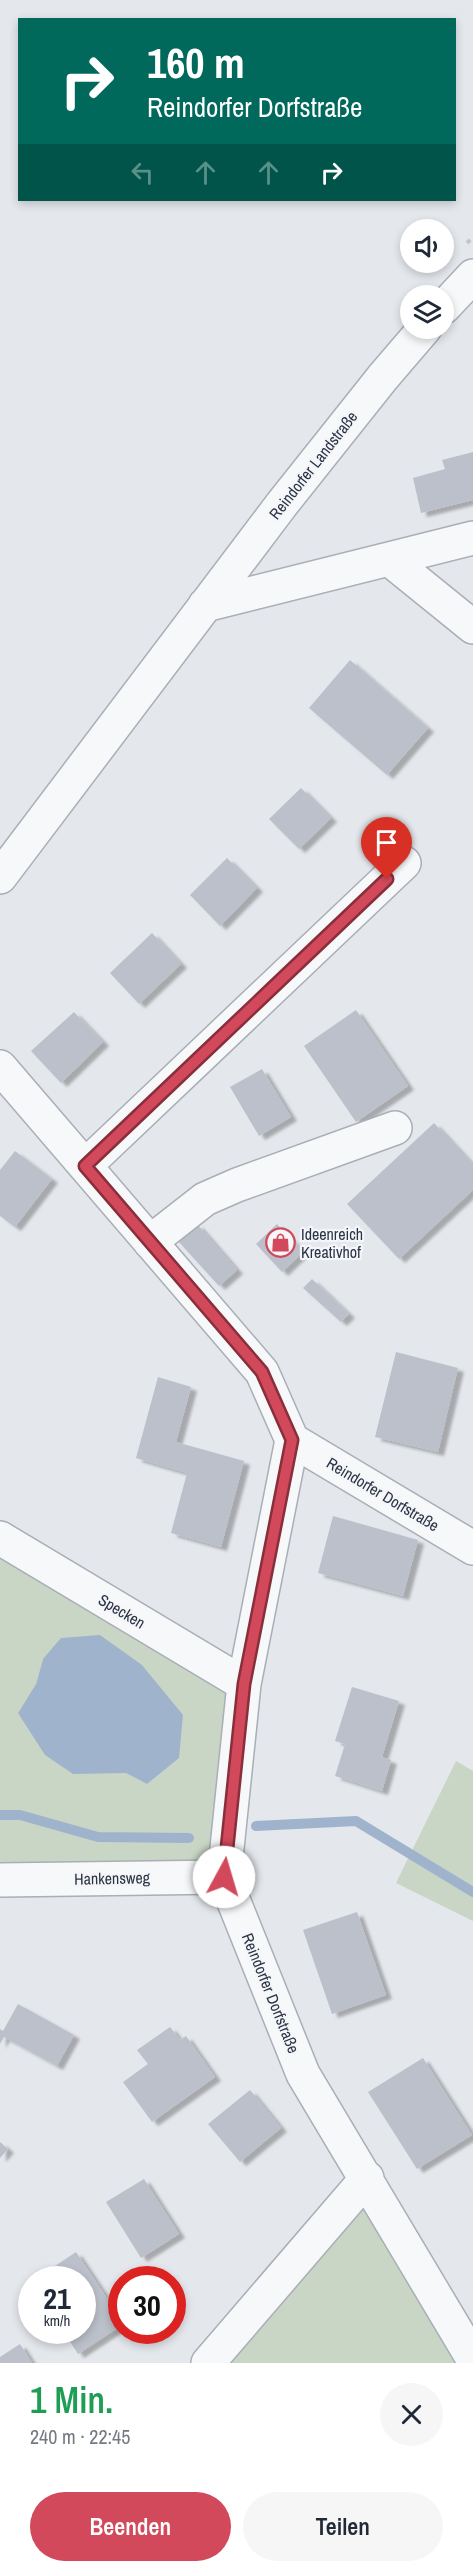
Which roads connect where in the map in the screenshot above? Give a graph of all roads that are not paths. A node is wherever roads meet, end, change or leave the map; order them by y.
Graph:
1 (473, 276) edge
2 (454, 296) edge
3 (416, 339) edge
4 (473, 538) edge
5 (389, 559) junction
6 (206, 605) junction
7 (473, 627) edge
8 (404, 863) dead end
9 (0, 877) edge
10 (0, 1067) edge
11 (395, 1128) dead end
12 (85, 1166) junction
13 (150, 1242) junction
14 (292, 1440) junction
15 (0, 1538) edge
16 (473, 1548) edge
17 (244, 1684) junction
18 (224, 1877) junction
19 (0, 1880) edge
20 (367, 2178) junction
21 (473, 2359) edge
22 (208, 2363) edge

1 - 2 street
3 - 6 street, Reindorfer Landstraße
4 - 5 street
5 - 6 street
5 - 7 street
6 - 9 street, Reindorfer Landstraße
8 - 12 street
10 - 12 street
11 - 13 street
12 - 13 street
13 - 14 street
14 - 16 street, Reindorfer Dorfstraße
14 - 17 street, Reindorfer Dorfstraße
15 - 17 street, Specken
17 - 18 street, Reindorfer Dorfstraße
18 - 19 street, Hankensweg
18 - 20 street, Reindorfer Dorfstraße
20 - 21 street, Reindorfer Dorfstraße
20 - 22 street

